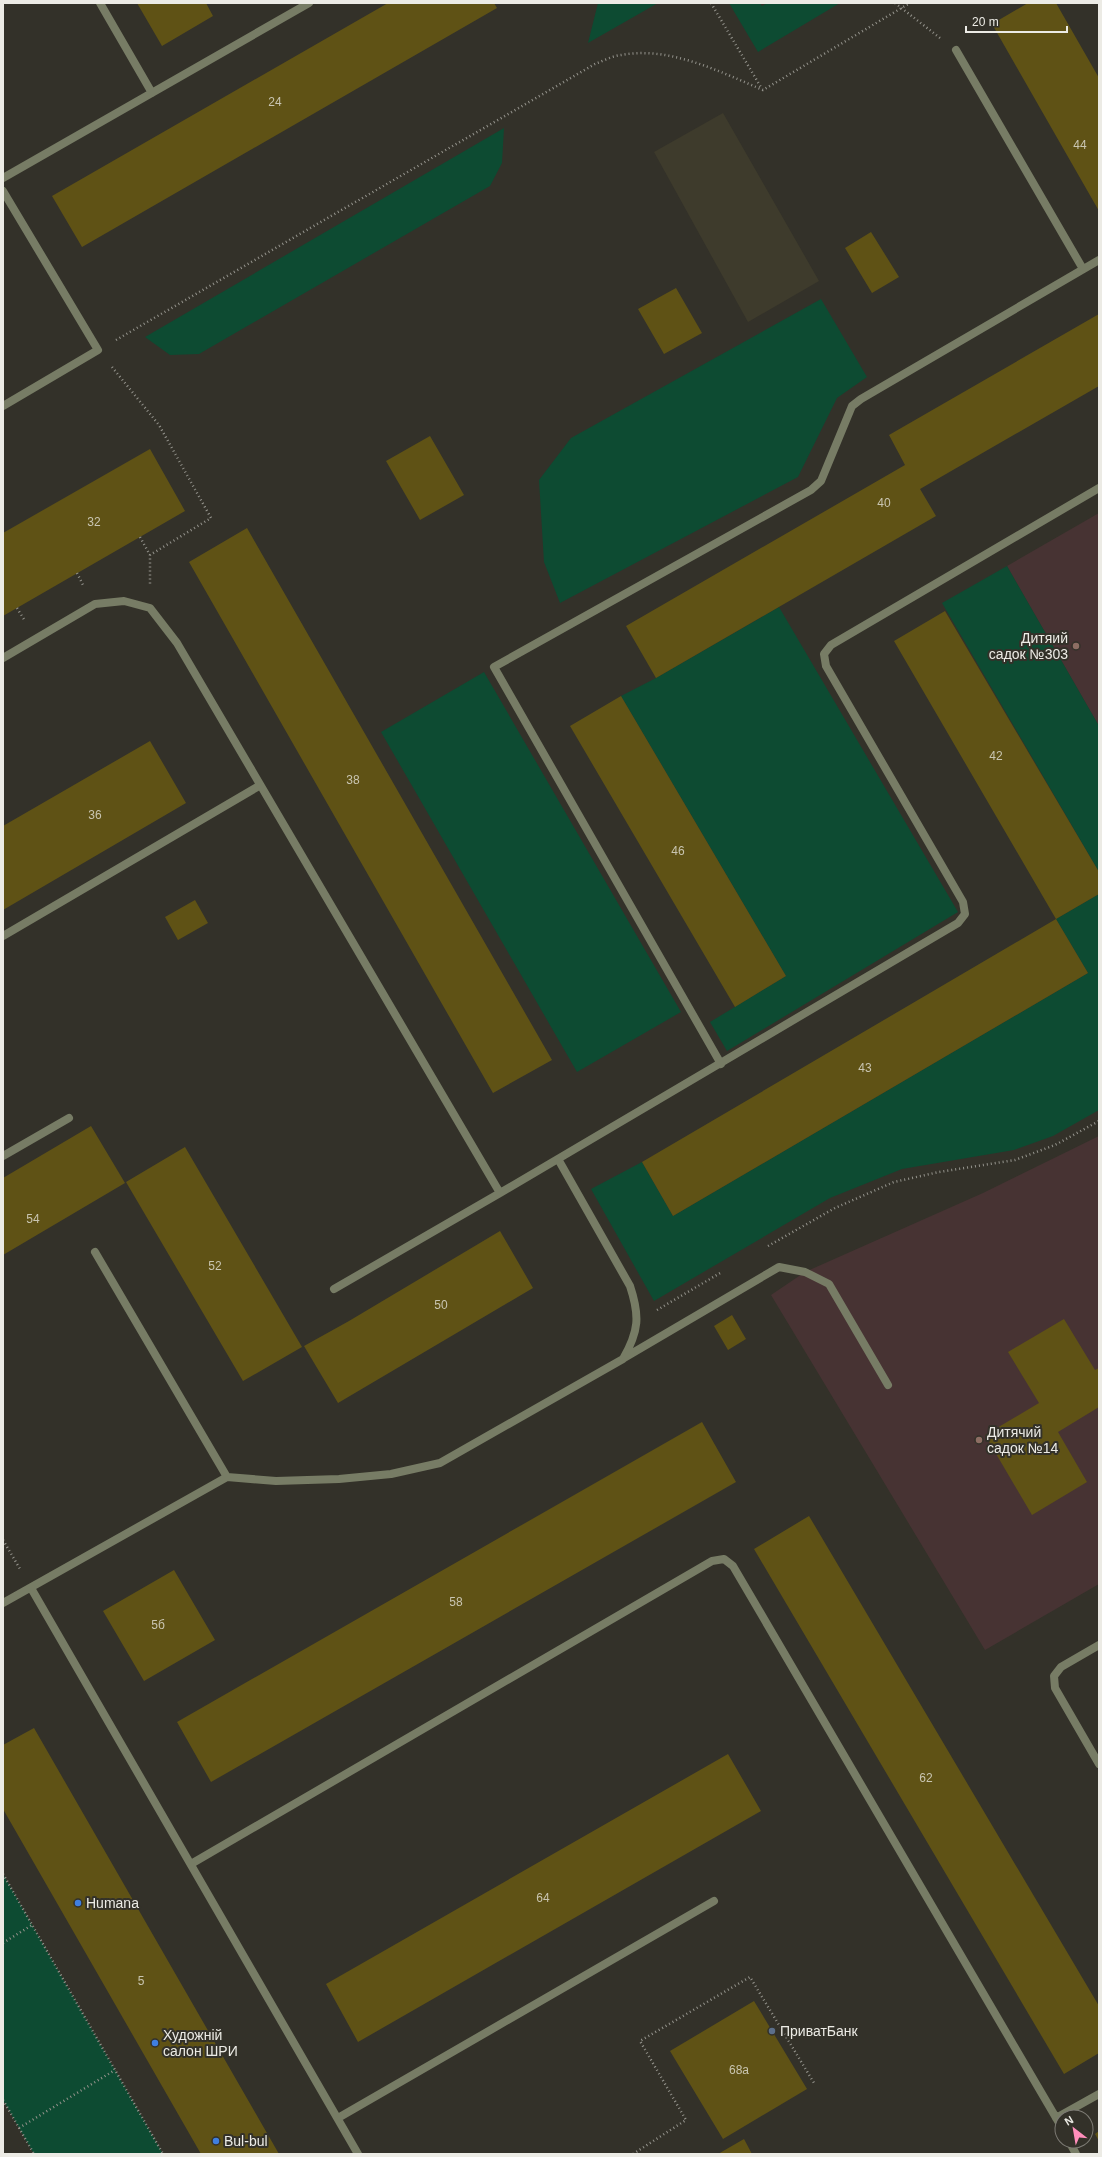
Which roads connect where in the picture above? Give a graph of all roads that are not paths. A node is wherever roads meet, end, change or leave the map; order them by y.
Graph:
1 (100, 3) edge
2 (309, 3) edge
3 (956, 50) road end
4 (152, 93) junction
5 (3, 178) edge
6 (3, 191) edge
7 (1099, 260) edge
8 (1083, 269) junction
9 (3, 406) edge
10 (1099, 488) edge
11 (3, 658) edge
12 (260, 786) junction
13 (3, 936) edge
14 (721, 1064) junction
15 (69, 1118) dead end
16 (3, 1156) edge
17 (558, 1159) junction
18 (500, 1193) junction
19 (94, 1252) dead end
20 (334, 1289) dead end
21 (623, 1359) junction
22 (888, 1385) dead end
23 (227, 1477) junction
24 (31, 1588) junction
25 (3, 1604) edge
26 (1099, 1645) edge
27 (1099, 1764) edge
28 (191, 1864) junction
29 (714, 1901) dead end
30 (1099, 2094) edge
31 (1072, 2109) edge
32 (1054, 2115) edge
33 (338, 2118) junction
34 (358, 2154) edge

1 - 4 lane
2 - 4 lane
3 - 8 lane
4 - 5 lane
6 - 9 lane
7 - 8 lane
8 - 14 lane
10 - 14 lane
11 - 12 lane
12 - 13 lane
12 - 18 lane
14 - 17 lane
15 - 16 lane
17 - 18 lane
17 - 21 lane
18 - 20 lane
19 - 23 lane
21 - 22 lane
21 - 23 lane
23 - 24 lane
24 - 25 lane
24 - 28 lane
26 - 27 lane
28 - 32 lane
28 - 33 lane
29 - 33 lane
30 - 31 lane
33 - 34 lane

